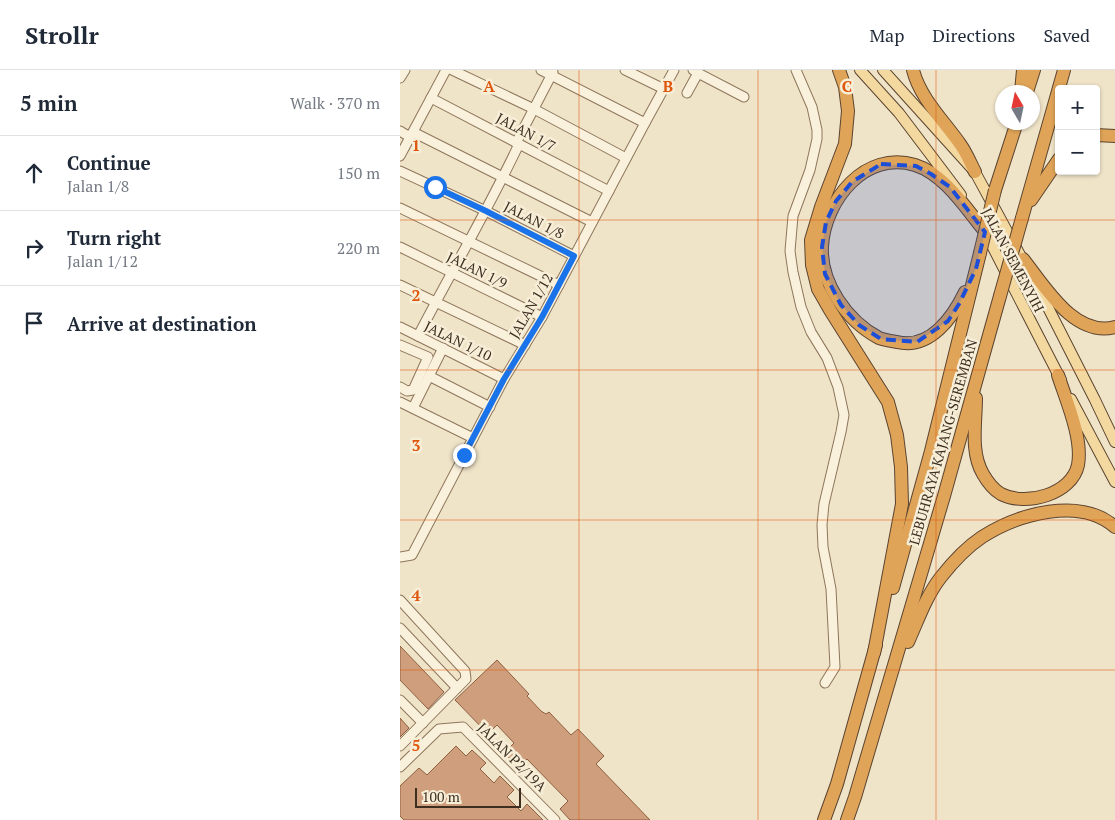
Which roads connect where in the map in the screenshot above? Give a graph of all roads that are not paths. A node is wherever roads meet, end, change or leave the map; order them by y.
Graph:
1 (405, 70) edge
2 (446, 70) edge
3 (452, 70) edge
4 (541, 70) edge
5 (625, 70) edge
6 (674, 70) edge
7 (796, 70) edge
8 (838, 70) edge
9 (860, 70) edge
10 (883, 70) edge
11 (913, 70) edge
12 (1023, 70) edge
13 (1034, 70) edge
14 (1064, 70) edge
15 (695, 71) edge
16 (552, 73) edge
17 (400, 78) edge
18 (1022, 85) edge
19 (1029, 85) edge
20 (664, 90) junction
21 (687, 93) dead end
22 (744, 97) dead end
23 (431, 98) junction
24 (534, 109) junction
25 (645, 123) junction
26 (1015, 130) edge
27 (400, 131) edge
28 (412, 134) junction
29 (1100, 135) edge
30 (1115, 136) edge
31 (518, 144) junction
32 (400, 156) edge
33 (626, 158) junction
34 (1055, 165) edge
35 (400, 171) edge
36 (976, 172) junction
37 (504, 177) junction
38 (609, 191) junction
39 (400, 208) edge
40 (486, 211) junction
41 (1024, 212) junction
42 (592, 222) junction
43 (983, 229) junction
44 (468, 241) junction
45 (400, 247) edge
46 (574, 256) junction
47 (1023, 259) junction
48 (976, 269) junction
49 (451, 272) junction
50 (400, 285) edge
51 (559, 285) junction
52 (435, 302) junction
53 (542, 317) junction
54 (400, 327) edge
55 (1115, 327) edge
56 (418, 336) junction
57 (400, 345) edge
58 (525, 345) junction
59 (438, 346) junction
60 (428, 357) junction
61 (1058, 375) junction
62 (429, 376) junction
63 (504, 379) junction
64 (976, 384) junction
65 (400, 387) edge
66 (400, 402) edge
67 (490, 406) junction
68 (413, 408) junction
69 (473, 438) junction
70 (1115, 442) edge
71 (1115, 482) edge
72 (1115, 527) edge
73 (400, 557) edge
74 (400, 600) edge
75 (400, 628) edge
76 (874, 653) junction
77 (825, 683) dead end
78 (457, 688) junction
79 (887, 692) junction
80 (400, 700) edge
81 (423, 724) junction
82 (400, 746) edge
83 (400, 767) edge
84 (556, 820) edge
85 (824, 820) edge
86 (847, 820) edge

1 - 17 street
2 - 23 street
3 - 24 street
4 - 16 street
5 - 20 street
6 - 20 street, JALAN 1/12
7 - 77 street
8 - 76 highway
9 - 43 main road, JALAN SEMENYIH
10 - 36 main road, JALAN SEMENYIH
11 - 36 highway
12 - 18 highway
13 - 19 highway
14 - 41 highway, LEBUHRAYA KAJANG-SEREMBAN
15 - 21 street
15 - 22 street
16 - 24 street
16 - 25 street
20 - 25 street, JALAN 1/12
23 - 28 street
23 - 31 street, JALAN 1/7
24 - 31 street
24 - 33 street
25 - 33 street, JALAN 1/12
26 - 48 highway, LEBUHRAYA KAJANG-SEREMBAN, bridge
27 - 28 street
28 - 32 street
28 - 37 street
29 - 30 highway
31 - 37 street
31 - 38 street, JALAN 1/7
33 - 38 street, JALAN 1/12
34 - 41 highway
35 - 40 street, JALAN 1/8
36 - 47 main road, JALAN SEMENYIH
37 - 40 street
37 - 42 street
38 - 42 street, JALAN 1/12
39 - 44 street
40 - 44 street
40 - 46 street, JALAN 1/8
41 - 64 highway, LEBUHRAYA KAJANG-SEREMBAN, bridge
42 - 46 street, JALAN 1/12
43 - 48 highway
43 - 61 main road, JALAN SEMENYIH
44 - 49 street
44 - 51 street
45 - 49 street, JALAN 1/9
46 - 51 street, JALAN 1/12
47 - 55 highway
47 - 70 main road, JALAN SEMENYIH
48 - 76 highway, LEBUHRAYA KAJANG-SEREMBAN
49 - 52 street
49 - 53 street, JALAN 1/9
50 - 52 street
51 - 53 street, JALAN 1/12
52 - 56 street
52 - 58 street
53 - 58 street, JALAN 1/12
54 - 56 street, JALAN 1/10
56 - 59 street, JALAN 1/10
57 - 60 street
58 - 63 street, JALAN 1/12
59 - 60 street
59 - 62 street
59 - 63 street, JALAN 1/10
60 - 65 street
61 - 64 highway
61 - 71 main road, JALAN SEMENYIH
62 - 67 street
62 - 68 street
63 - 67 street, JALAN 1/12
64 - 79 highway, LEBUHRAYA KAJANG-SEREMBAN
66 - 68 street
67 - 69 street, JALAN 1/12
68 - 69 street
69 - 73 street, JALAN 1/12
72 - 79 highway
74 - 78 street
75 - 78 street
76 - 85 highway, LEBUHRAYA KAJANG-SEREMBAN
78 - 81 street
79 - 86 highway, LEBUHRAYA KAJANG-SEREMBAN
80 - 81 street
81 - 82 street
83 - 84 street, JALAN P2/19A

